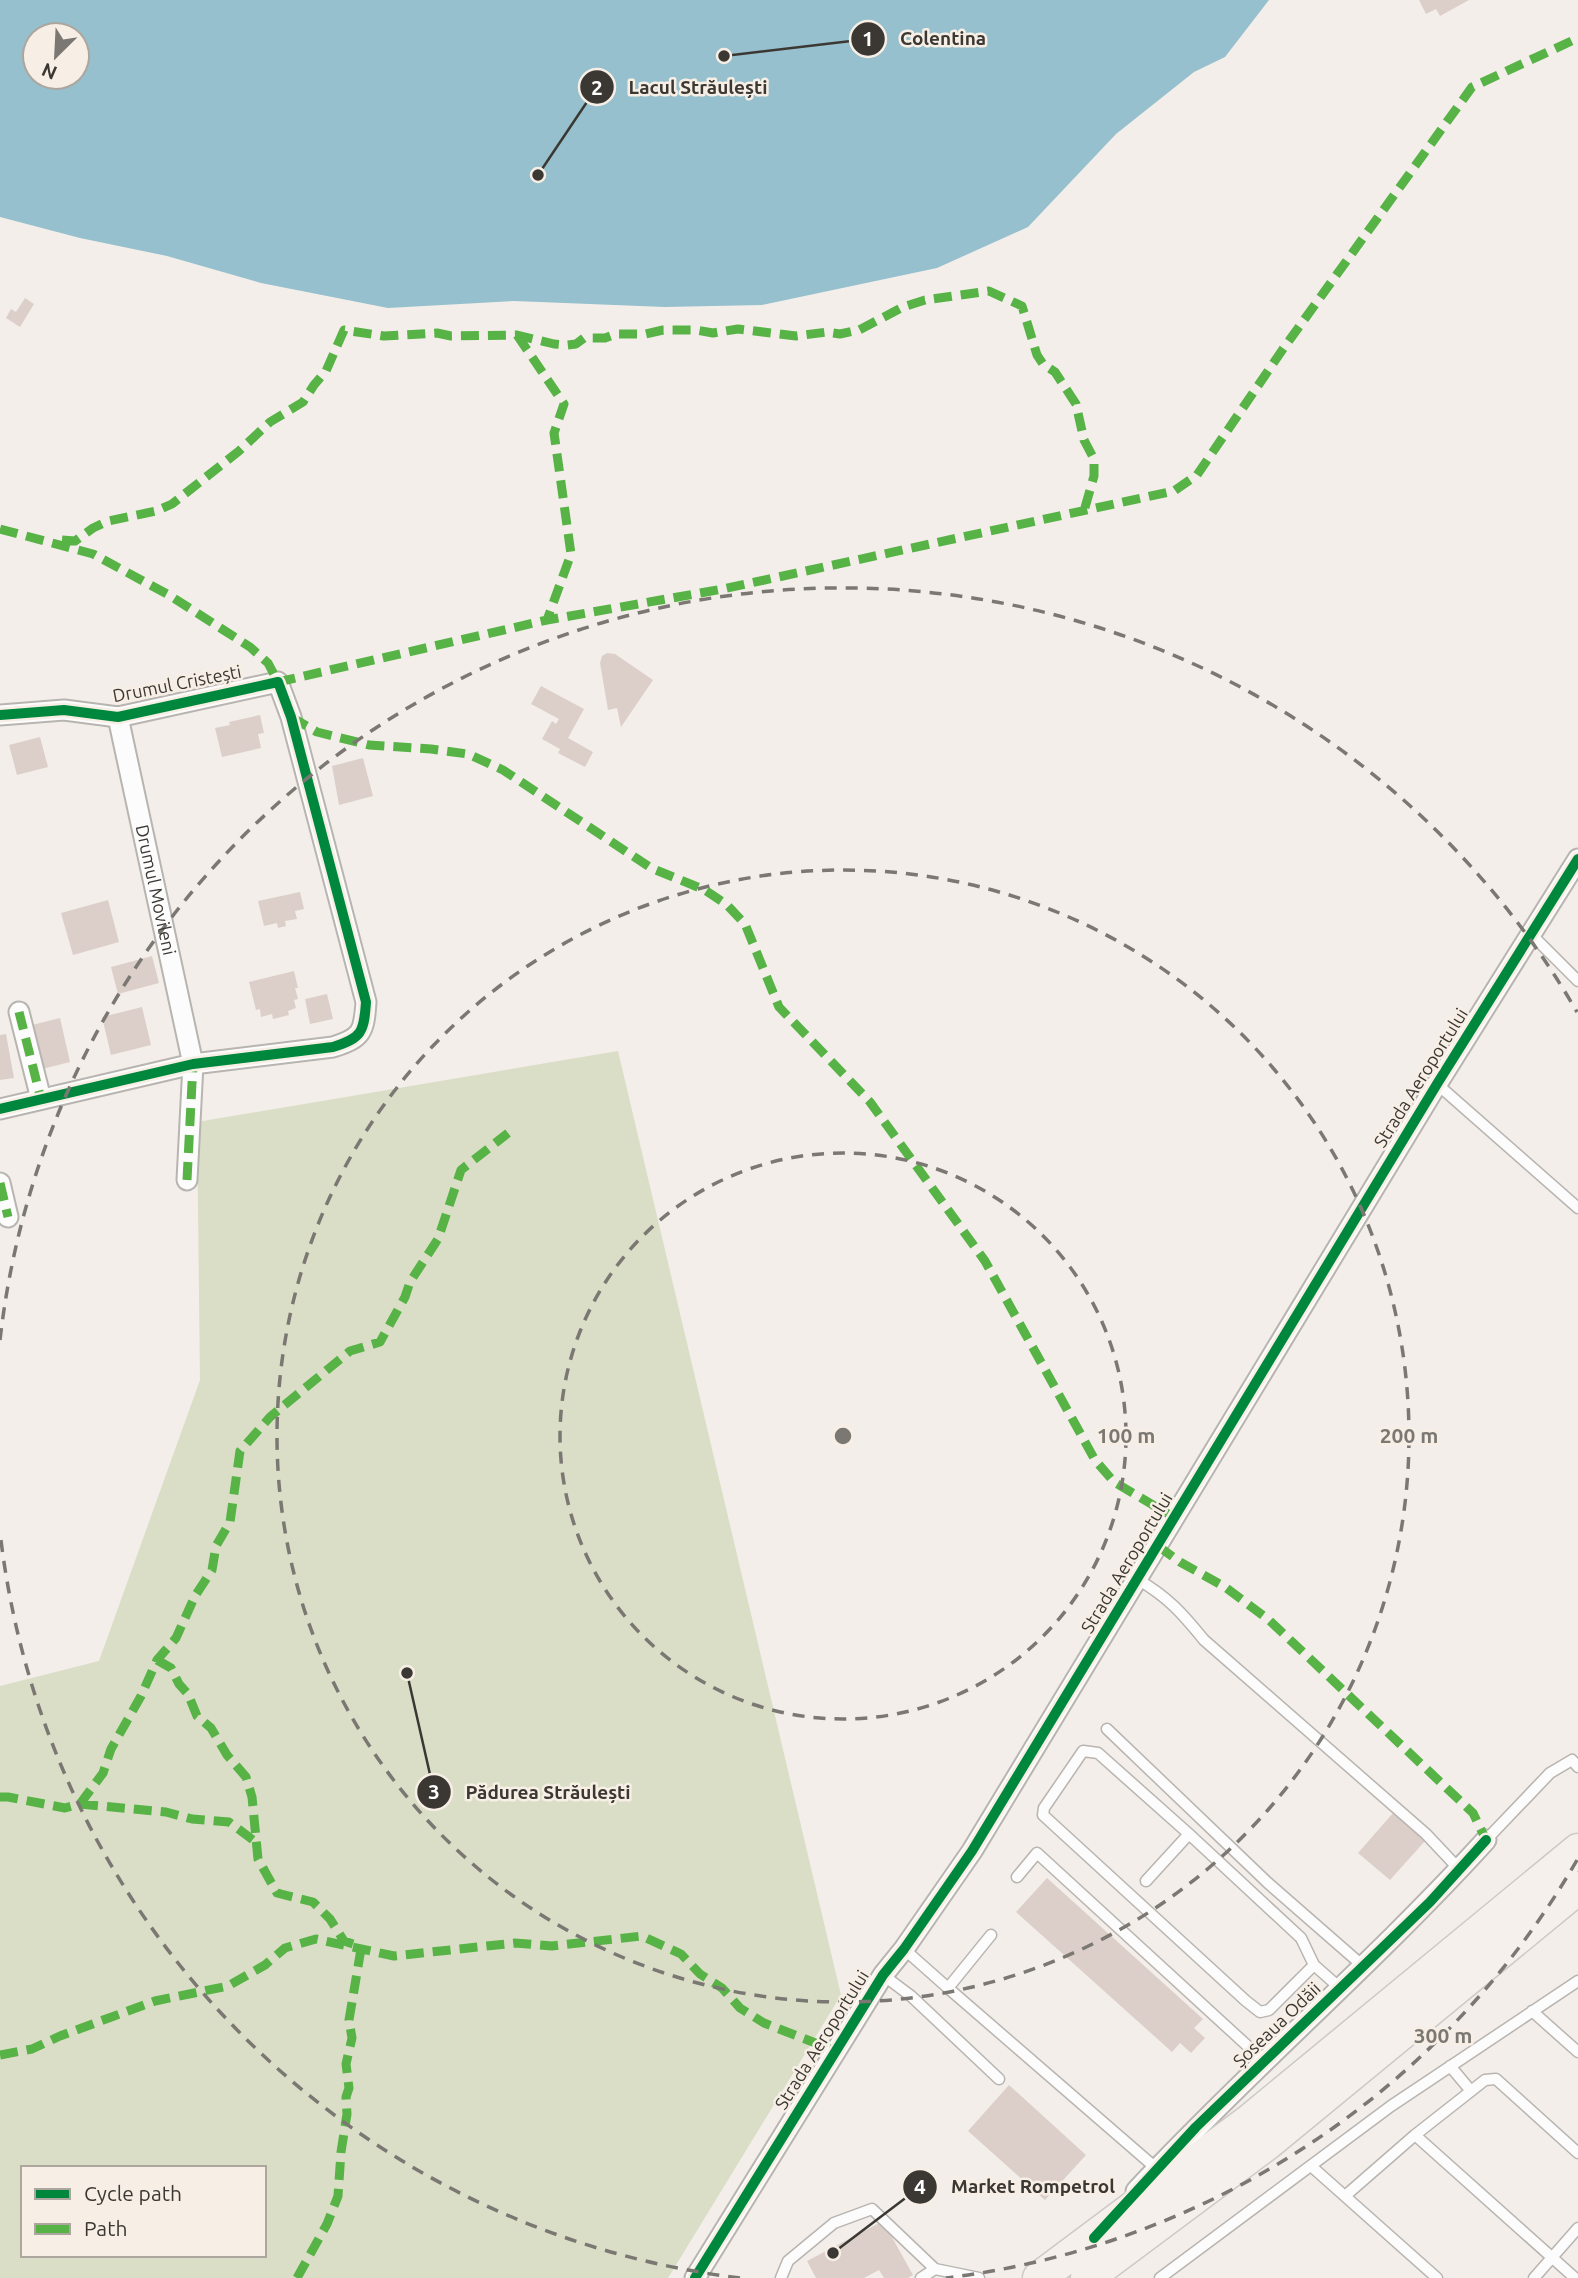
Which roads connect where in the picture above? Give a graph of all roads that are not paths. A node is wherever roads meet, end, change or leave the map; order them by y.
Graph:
1 (0, 715) edge
2 (118, 717) junction
3 (1578, 859) edge
4 (1531, 934) junction
5 (1578, 981) edge
6 (19, 1012) dead end
7 (193, 1064) junction
8 (1437, 1084) junction
9 (41, 1099) junction
10 (0, 1109) edge
11 (187, 1180) dead end
12 (0, 1183) edge
13 (1578, 1208) edge
14 (8, 1217) dead end
15 (1137, 1579) junction
16 (1107, 1729) dead end
17 (1575, 1763) edge
18 (1189, 1834) junction
19 (1486, 1840) joint
20 (1578, 1850) edge
21 (1459, 1869) junction
22 (1017, 1877) dead end
23 (1146, 1881) dead end
24 (1578, 1888) edge
25 (990, 1935) dead end
26 (904, 1949) junction
27 (1314, 1965) junction
28 (1363, 1966) junction
29 (883, 1975) junction
30 (1578, 1981) edge
31 (948, 1988) junction
32 (1340, 1988) junction
33 (1532, 2011) junction
34 (1578, 2052) edge
35 (1264, 2061) junction
36 (1450, 2066) junction
37 (999, 2079) dead end
38 (1471, 2091) junction
39 (1258, 2132) junction
40 (1415, 2135) junction
41 (1578, 2153) edge
42 (1311, 2166) junction
43 (1157, 2169) junction
44 (1345, 2196) junction
45 (1578, 2228) edge
46 (1094, 2238) junction
47 (1552, 2257) junction
48 (935, 2269) junction
49 (695, 2278) edge
50 (782, 2278) edge
51 (921, 2278) edge
52 (979, 2278) edge
53 (1039, 2278) edge
54 (1087, 2278) edge
55 (1160, 2278) edge
56 (1437, 2278) edge
57 (1534, 2278) edge
58 (1575, 2278) edge

1 - 2 street, Drumul Cristești
2 - 7 street, Drumul Movileni
2 - 7 street, Drumul Cristești
3 - 4 street, Strada Aeroportului
4 - 5 lane
4 - 8 street, Strada Aeroportului
6 - 9 street
7 - 9 street
7 - 11 street, Drumul Movileni
8 - 13 lane
8 - 15 street, Strada Aeroportului
9 - 10 street
12 - 14 street
15 - 21 lane
15 - 26 street, Strada Aeroportului
16 - 28 lane
17 - 19 lane
18 - 23 lane
18 - 27 lane
18 - 27 lane
19 - 21 street, Șoseaua Odăii
20 - 39 main road, Șoseaua Odăii
21 - 28 street, Șoseaua Odăii
22 - 35 lane
24 - 39 main road, Șoseaua Odăii
25 - 31 lane
26 - 29 street, Strada Aeroportului
26 - 31 lane
27 - 32 lane
28 - 32 street, Șoseaua Odăii
29 - 37 lane
29 - 49 street, Strada Aeroportului
30 - 33 lane
31 - 43 lane
32 - 35 street, Șoseaua Odăii
33 - 34 lane
33 - 36 lane
35 - 43 street, Șoseaua Odăii
36 - 38 lane
36 - 42 lane
38 - 40 lane
38 - 41 lane
39 - 46 main road, Șoseaua Odăii
39 - 54 main road, Șoseaua Odăii
40 - 44 lane
40 - 47 lane
42 - 44 lane
42 - 55 lane
43 - 46 street, Șoseaua Odăii
44 - 56 lane
45 - 47 lane
46 - 53 main road, Șoseaua Odăii
47 - 57 lane
47 - 58 lane
48 - 50 lane
48 - 51 lane
48 - 52 lane

